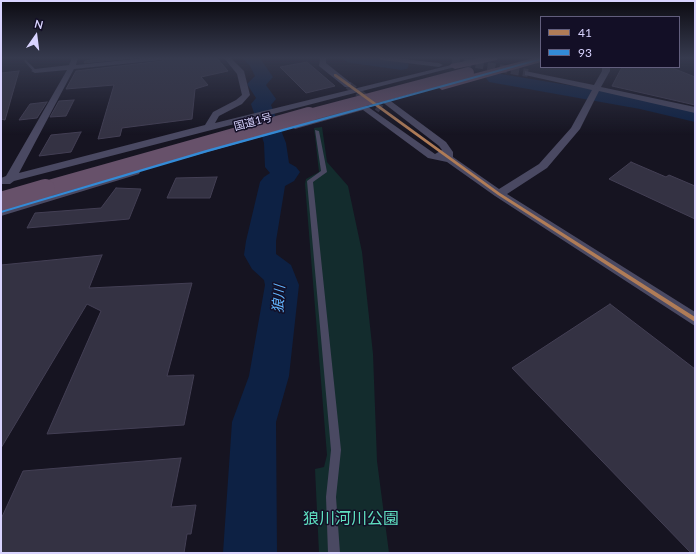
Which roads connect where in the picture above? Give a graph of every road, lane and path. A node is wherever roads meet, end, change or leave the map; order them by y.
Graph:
1 (63, 84) edge
2 (243, 84) edge
3 (378, 84) edge
4 (394, 84) edge
5 (402, 84) edge
6 (456, 84) edge
7 (566, 84) edge
8 (599, 84) edge
9 (595, 92) junction
10 (383, 105) junction
11 (364, 107) junction
12 (695, 110) edge
13 (210, 126) junction
14 (317, 131) dead end
15 (186, 132) junction
16 (207, 151) junction
17 (448, 159) junction
18 (5, 180) edge
19 (1, 186) edge
20 (1, 192) edge
21 (498, 194) junction
22 (1, 202) edge
23 (1, 212) edge
24 (695, 320) edge
25 (334, 553) edge

1 - 18 street
2 - 13 street
3 - 13 street
4 - 20 highway, 国道1号
5 - 22 highway, 国道1号, bridge
6 - 10 highway
7 - 9 street
8 - 9 street
9 - 12 street
9 - 21 street
10 - 11 highway
10 - 17 street
11 - 16 street
11 - 17 street
13 - 15 street
14 - 25 lane
15 - 16 street
15 - 18 street
16 - 23 street
17 - 21 street
18 - 19 street
21 - 24 street

